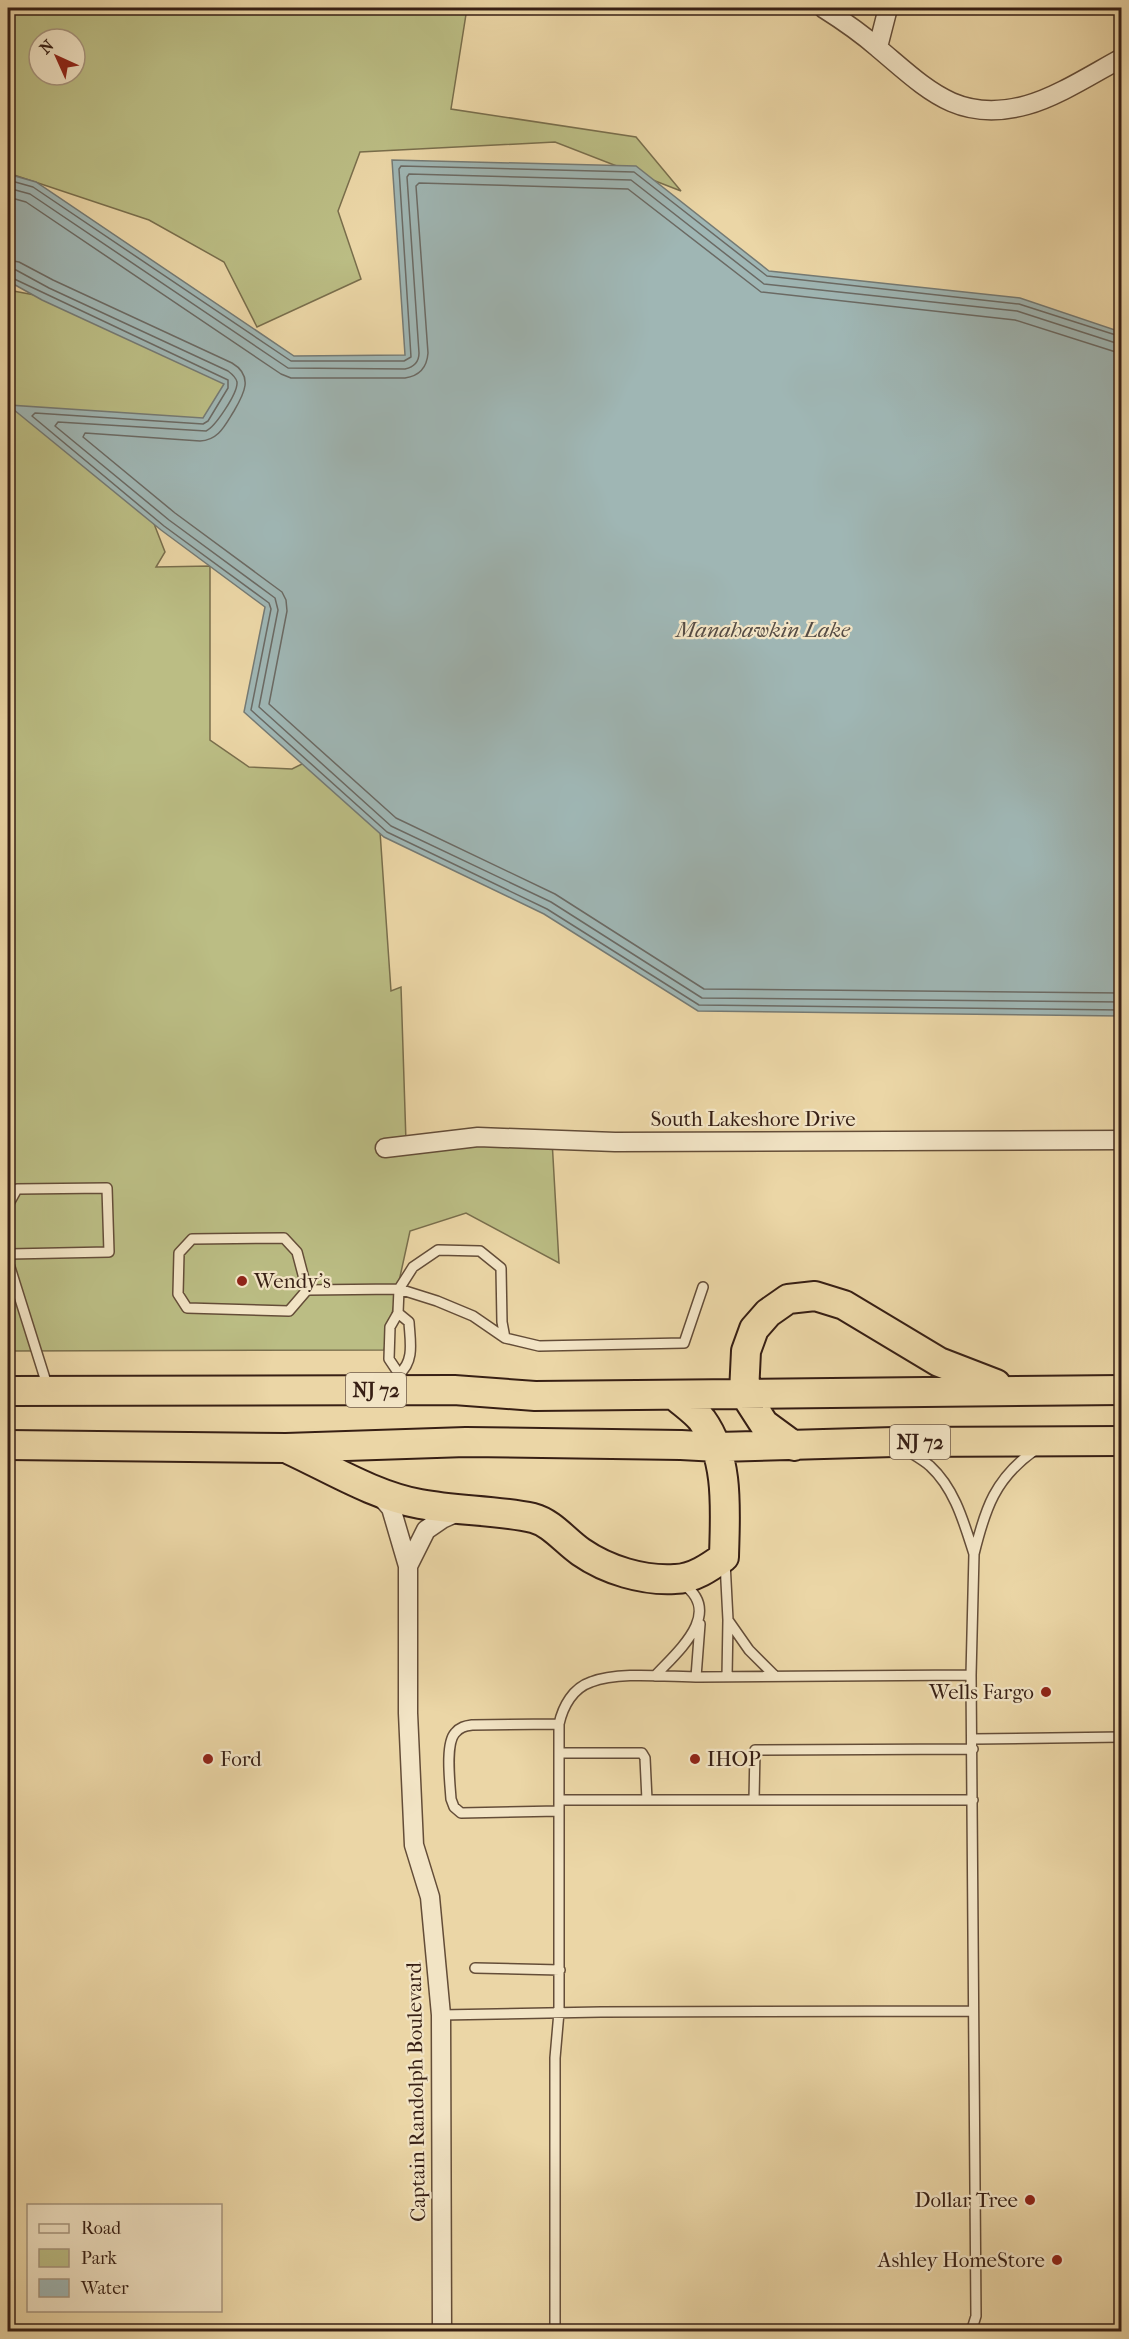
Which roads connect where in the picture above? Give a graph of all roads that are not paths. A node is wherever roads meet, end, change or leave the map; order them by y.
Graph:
1 (823, 8) edge
2 (888, 8) edge
3 (878, 47) junction
4 (1122, 58) edge
5 (1122, 1140) edge
6 (386, 1148) dead end
7 (8, 1205) edge
8 (9, 1254) edge
9 (8, 1264) edge
10 (703, 1287) dead end
11 (307, 1290) junction
12 (399, 1290) junction
13 (398, 1313) junction
14 (505, 1338) junction
15 (399, 1382) junction
16 (1009, 1389) junction
17 (49, 1390) junction
18 (1122, 1390) edge
19 (8, 1391) edge
20 (744, 1393) junction
21 (674, 1395) junction
22 (1122, 1441) edge
23 (894, 1442) junction
24 (1047, 1442) junction
25 (8, 1445) edge
26 (794, 1446) junction
27 (718, 1447) junction
28 (286, 1448) junction
29 (375, 1490) junction
30 (464, 1509) junction
31 (974, 1554) junction
32 (724, 1557) junction
33 (408, 1566) junction
34 (676, 1579) junction
35 (728, 1620) junction
36 (700, 1622) junction
37 (774, 1675) junction
38 (971, 1675) junction
39 (656, 1676) junction
40 (696, 1677) junction
41 (727, 1677) junction
42 (559, 1724) junction
43 (1122, 1737) edge
44 (973, 1744) junction
45 (559, 1753) junction
46 (647, 1800) junction
47 (754, 1800) junction
48 (973, 1800) junction
49 (559, 1806) junction
50 (475, 1968) dead end
51 (560, 1970) junction
52 (973, 2011) junction
53 (559, 2012) junction
54 (441, 2015) junction
55 (442, 2331) edge
56 (555, 2331) edge
57 (971, 2331) edge

1 - 3 street
2 - 3 street
3 - 4 street
5 - 6 street, South Lakeshore Drive
7 - 8 lane
7 - 8 lane
8 - 9 lane
9 - 17 lane
10 - 14 lane
11 - 11 lane
11 - 12 lane
12 - 13 lane
12 - 14 lane
12 - 14 lane
13 - 15 lane
13 - 15 lane
15 - 17 highway, NJ 72
15 - 21 highway, NJ 72
16 - 18 highway, NJ 72
16 - 20 highway, NJ 72
16 - 20 highway
17 - 19 highway, NJ 72
20 - 21 highway, NJ 72
20 - 26 highway
21 - 27 highway
22 - 24 highway, NJ 72
23 - 24 highway, NJ 72
23 - 26 highway, NJ 72
23 - 31 lane
24 - 31 lane
25 - 28 highway, NJ 72
26 - 27 highway, NJ 72
27 - 28 highway, NJ 72
27 - 32 highway
28 - 29 highway
29 - 30 highway
29 - 33 street, Captain Randolph Boulevard
30 - 33 street, Captain Randolph Boulevard
30 - 34 highway
31 - 38 lane
32 - 34 highway
32 - 35 lane
33 - 54 street, Captain Randolph Boulevard
34 - 36 lane
35 - 37 lane
35 - 41 lane
36 - 39 lane
36 - 40 lane
37 - 38 lane
37 - 41 lane
38 - 44 lane
39 - 40 lane
39 - 42 lane
40 - 41 lane
42 - 45 lane
42 - 49 lane
43 - 44 lane
44 - 47 lane
44 - 48 lane
45 - 46 lane
45 - 49 lane
46 - 47 lane
46 - 49 lane
47 - 48 lane
48 - 52 lane
49 - 51 lane
50 - 51 lane
51 - 53 lane
52 - 53 lane
52 - 57 lane
53 - 54 lane
53 - 56 lane
54 - 55 street, Captain Randolph Boulevard

